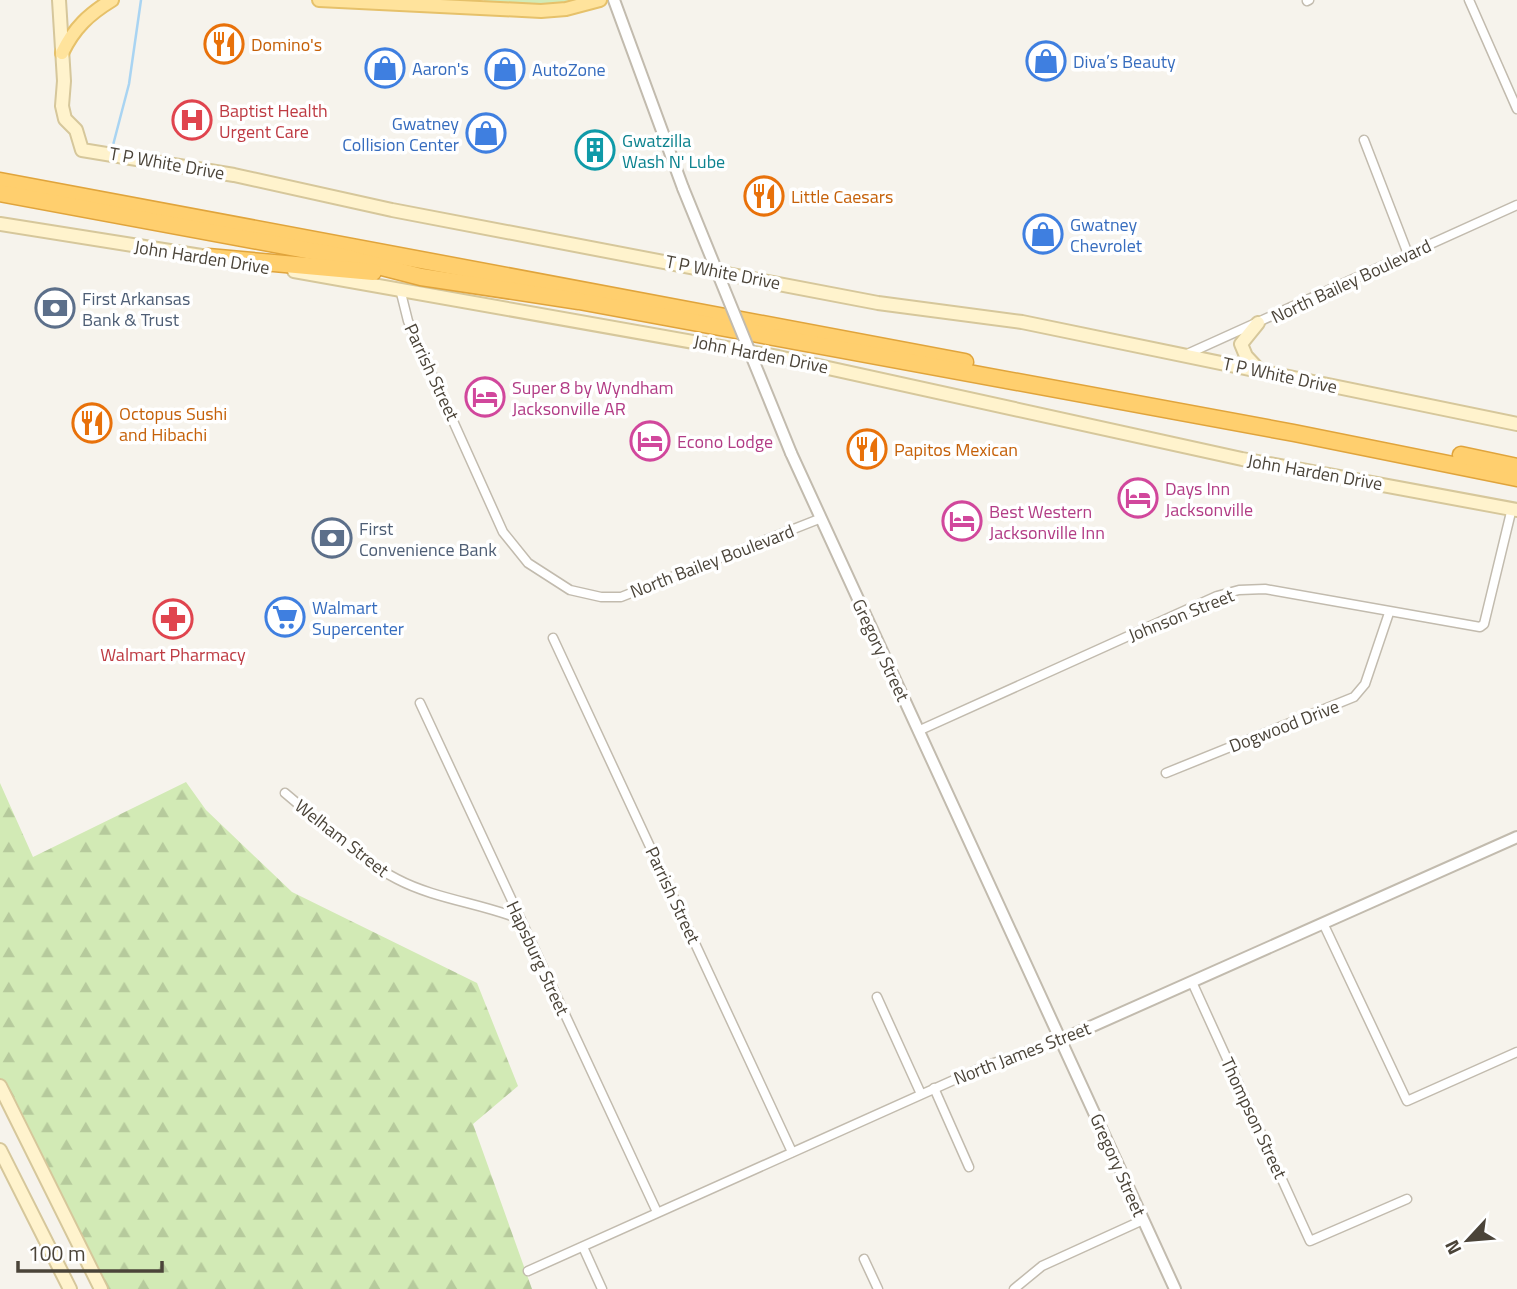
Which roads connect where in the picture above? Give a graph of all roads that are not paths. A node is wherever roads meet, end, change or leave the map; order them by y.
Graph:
1 (59, 0) edge
2 (112, 0) edge
3 (319, 0) edge
4 (600, 0) edge
5 (614, 0) edge
6 (1469, 0) edge
7 (62, 52) junction
8 (1517, 109) edge
9 (1364, 141) dead end
10 (0, 181) edge
11 (0, 193) edge
12 (1517, 205) edge
13 (0, 224) edge
14 (1408, 254) junction
15 (208, 257) junction
16 (421, 277) junction
17 (400, 289) junction
18 (1258, 323) junction
19 (1183, 355) junction
20 (1260, 371) junction
21 (1517, 425) edge
22 (1517, 467) edge
23 (1517, 478) edge
24 (1515, 509) edge
25 (819, 519) junction
26 (528, 563) joint
27 (1390, 613) junction
28 (553, 638) dead end
29 (420, 703) dead end
30 (918, 731) junction
31 (1166, 773) dead end
32 (285, 793) dead end
33 (1517, 837) edge
34 (520, 919) junction
35 (1323, 923) junction
36 (1192, 982) junction
37 (877, 997) dead end
38 (1061, 1040) junction
39 (1517, 1052) edge
40 (0, 1086) edge
41 (934, 1088) junction
42 (921, 1094) junction
43 (0, 1150) edge
44 (792, 1152) junction
45 (969, 1167) dead end
46 (1407, 1199) dead end
47 (657, 1212) junction
48 (1143, 1220) junction
49 (583, 1247) junction
50 (864, 1259) dead end
51 (528, 1271) dead end
52 (70, 1289) edge
53 (101, 1289) edge
54 (602, 1289) edge
55 (878, 1289) edge
56 (1014, 1289) edge
57 (1175, 1289) edge

1 - 7 main road, T P White Drive
2 - 7 main road
3 - 4 main road
5 - 25 street, Gregory Street, bridge
6 - 8 street
7 - 19 main road, T P White Drive
9 - 14 street
10 - 22 highway
11 - 16 highway
12 - 14 street, North Bailey Boulevard
13 - 15 main road, John Harden Drive
14 - 18 street, North Bailey Boulevard
15 - 16 highway
15 - 17 main road, John Harden Drive
16 - 23 highway
17 - 24 main road, John Harden Drive
17 - 26 street, Parrish Street
18 - 19 street, North Bailey Boulevard
18 - 20 main road
19 - 20 main road, T P White Drive
20 - 21 main road, T P White Drive
24 - 27 street, Johnson Street
25 - 26 street, North Bailey Boulevard
25 - 30 street, Gregory Street
27 - 30 street, Johnson Street
27 - 31 street, Dogwood Drive
28 - 44 street, Parrish Street
29 - 34 street, Hapsburg Street
30 - 38 street, Gregory Street
32 - 34 street, Welham Street
33 - 35 street, North James Street
34 - 47 street, Hapsburg Street
35 - 36 street, North James Street
35 - 39 street
36 - 38 street, North James Street
36 - 46 street, Thompson Street
37 - 42 street
38 - 41 street, North James Street
38 - 48 street, Gregory Street
40 - 53 main road
41 - 42 street, North James Street
41 - 45 street
42 - 44 street, North James Street
43 - 52 main road
44 - 47 street, North James Street
47 - 49 street, North James Street
48 - 56 street
48 - 57 street, Gregory Street
49 - 51 street, North James Street
49 - 54 street
50 - 55 street

